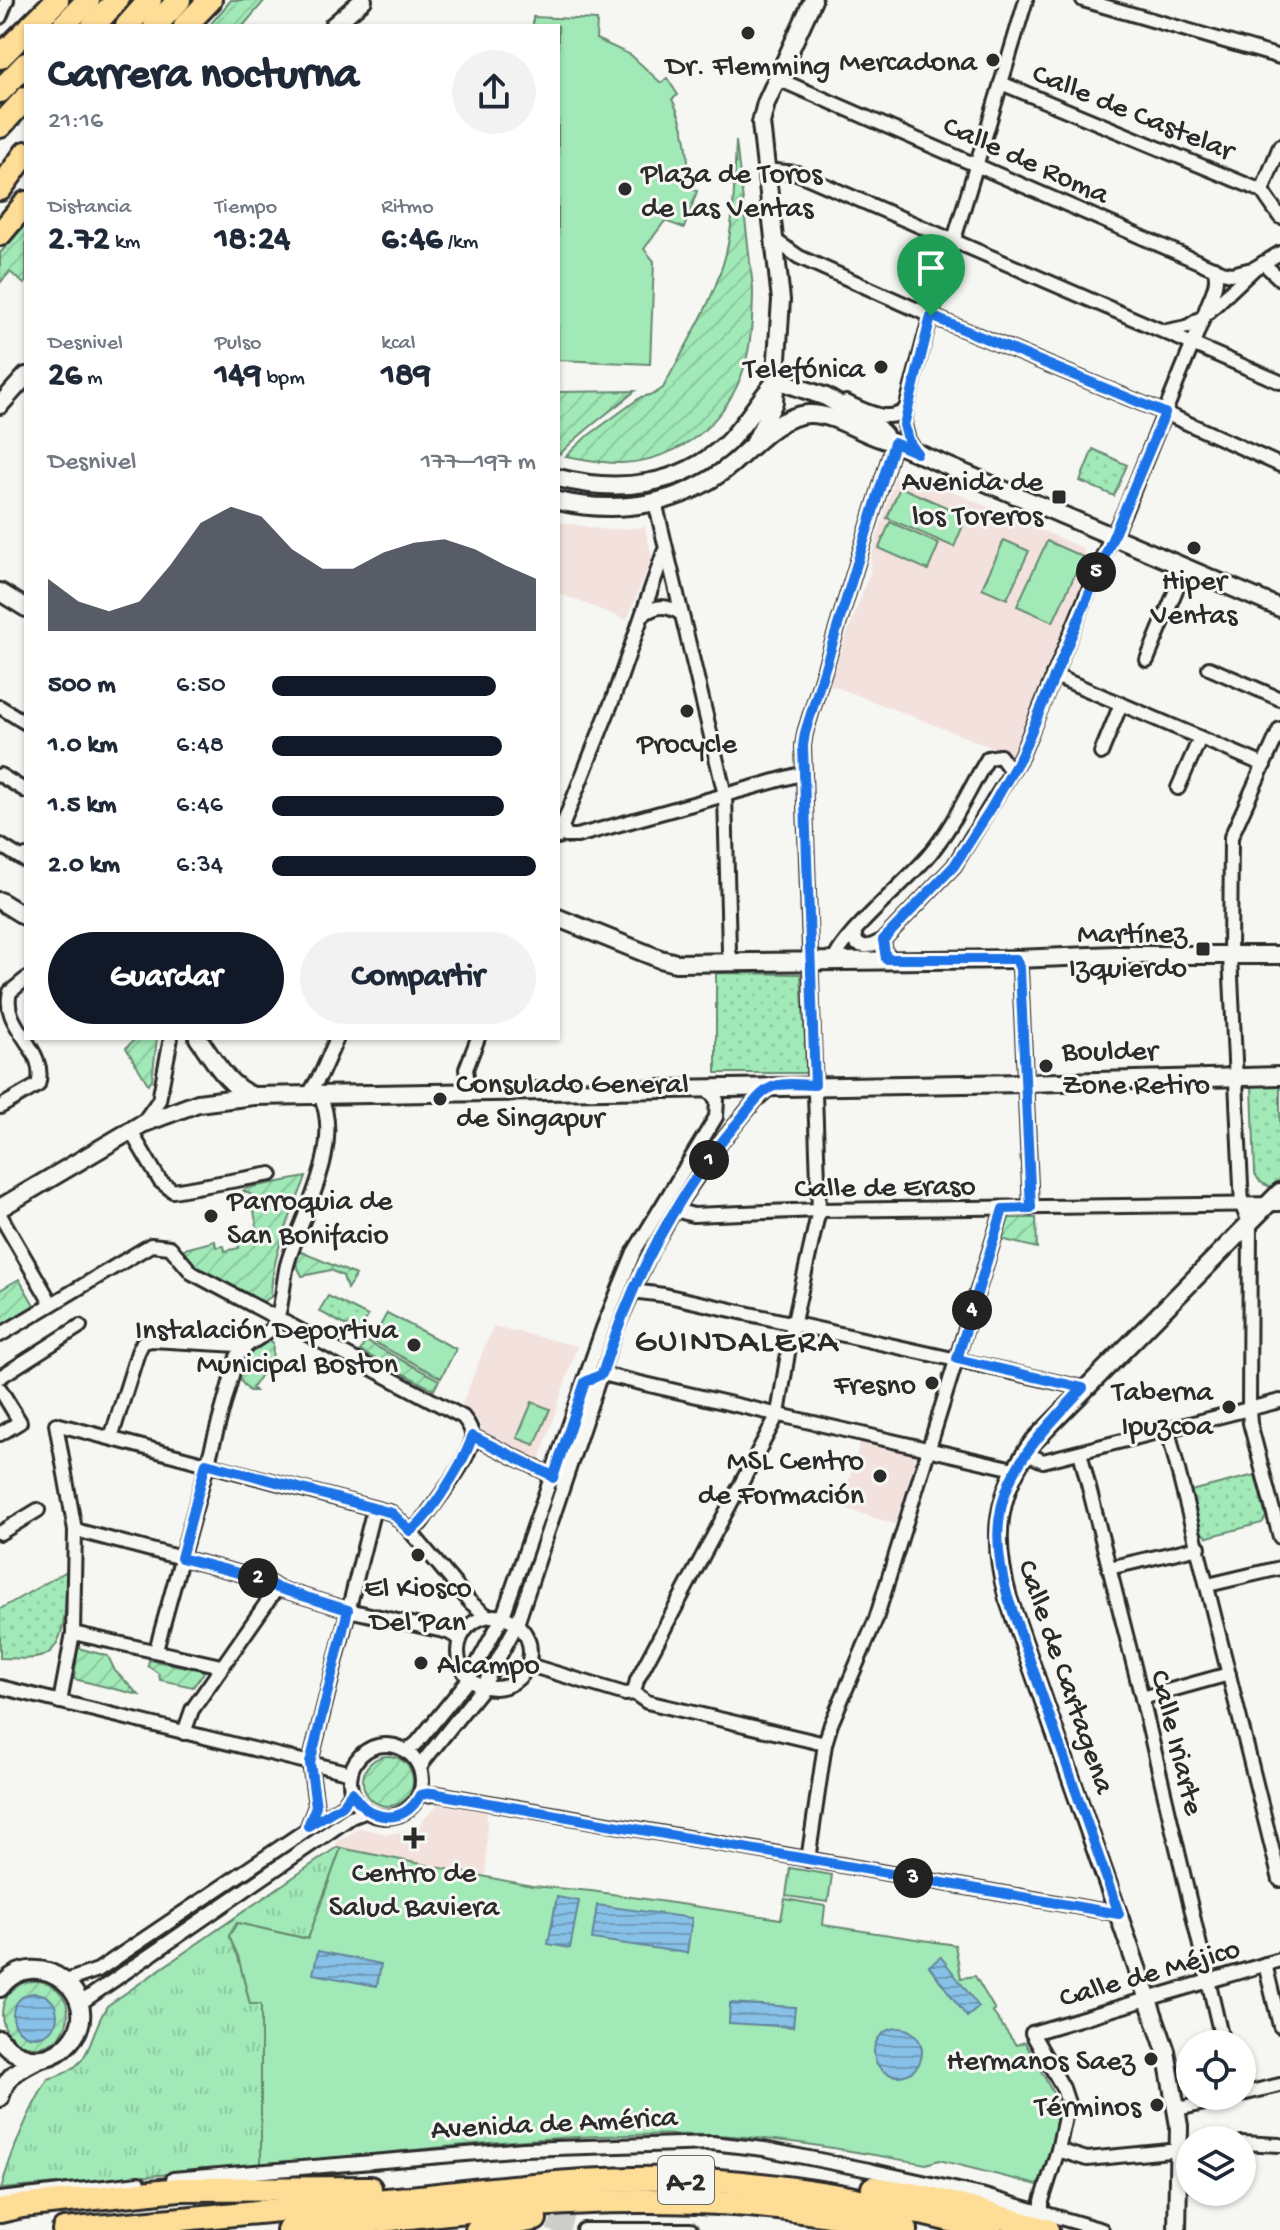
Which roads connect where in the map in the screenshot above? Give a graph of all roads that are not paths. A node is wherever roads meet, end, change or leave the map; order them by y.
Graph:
1 (7, 0) edge
2 (57, 0) edge
3 (88, 0) edge
4 (117, 0) edge
5 (150, 0) edge
6 (179, 0) edge
7 (210, 0) edge
8 (346, 0) edge
9 (363, 0) edge
10 (813, 0) edge
11 (1026, 0) edge
12 (1083, 0) edge
13 (0, 17) edge
14 (33, 24) edge
15 (65, 24) edge
16 (95, 24) edge
17 (129, 24) edge
18 (157, 24) edge
19 (187, 24) edge
20 (334, 24) edge
21 (335, 24) edge
22 (24, 33) edge
23 (0, 57) edge
24 (1280, 57) edge
25 (24, 66) edge
26 (778, 79) junction
27 (1001, 83) junction
28 (0, 91) edge
29 (24, 100) edge
30 (0, 126) edge
31 (24, 142) edge
32 (1280, 146) edge
33 (24, 156) edge
34 (977, 164) junction
35 (0, 170) edge
36 (765, 170) junction
37 (24, 179) edge
38 (0, 189) edge
39 (1262, 191) junction
40 (24, 205) edge
41 (0, 208) edge
42 (1280, 217) edge
43 (0, 234) edge
44 (953, 240) junction
45 (776, 241) junction
46 (1280, 253) edge
47 (1259, 265) junction
48 (1214, 268) junction
49 (1280, 279) edge
50 (931, 316) junction
51 (1204, 316) junction
52 (1164, 331) junction
53 (1194, 344) junction
54 (24, 378) edge
55 (777, 380) junction
56 (1280, 382) edge
57 (826, 397) junction
58 (0, 405) edge
59 (906, 409) junction
60 (1165, 413) junction
61 (755, 442) junction
62 (892, 442) junction
63 (917, 453) junction
64 (1280, 465) edge
65 (560, 478) edge
66 (560, 501) edge
67 (655, 502) junction
68 (1113, 535) junction
69 (665, 549) junction
70 (1185, 568) junction
71 (0, 592) edge
72 (24, 607) edge
73 (1280, 608) edge
74 (680, 613) junction
75 (644, 614) junction
76 (1147, 660) dead end
77 (1209, 668) dead end
78 (1053, 675) junction
79 (1280, 699) edge
80 (1121, 704) junction
81 (0, 707) edge
82 (24, 722) edge
83 (1280, 729) edge
84 (1200, 738) junction
85 (1101, 753) dead end
86 (1264, 765) junction
87 (1011, 771) junction
88 (804, 773) junction
89 (0, 775) edge
90 (1178, 788) dead end
91 (24, 790) edge
92 (725, 795) junction
93 (560, 832) edge
94 (0, 845) edge
95 (24, 857) edge
96 (0, 901) edge
97 (24, 916) edge
98 (560, 919) edge
99 (854, 932) junction
100 (883, 940) junction
101 (1280, 955) edge
102 (1230, 956) junction
103 (886, 959) junction
104 (1016, 959) junction
105 (834, 961) junction
106 (811, 962) junction
107 (732, 963) junction
108 (24, 981) edge
109 (24, 1037) edge
110 (26, 1040) edge
111 (171, 1040) edge
112 (199, 1040) edge
113 (336, 1040) edge
114 (477, 1040) edge
115 (1237, 1076) junction
116 (1280, 1076) edge
117 (1025, 1083) junction
118 (815, 1085) junction
119 (773, 1086) junction
120 (706, 1088) junction
121 (469, 1091) junction
122 (314, 1094) junction
123 (253, 1096) junction
124 (0, 1107) edge
125 (136, 1127) junction
126 (271, 1174) dead end
127 (1280, 1192) edge
128 (1274, 1204) edge
129 (677, 1206) junction
130 (1242, 1206) junction
131 (0, 1208) edge
132 (1031, 1208) junction
133 (1003, 1209) junction
134 (819, 1210) junction
135 (0, 1215) edge
136 (1250, 1224) junction
137 (632, 1291) junction
138 (51, 1303) junction
139 (276, 1319) junction
140 (793, 1325) junction
141 (80, 1326) dead end
142 (0, 1335) edge
143 (243, 1348) junction
144 (957, 1359) junction
145 (602, 1374) junction
146 (0, 1377) edge
147 (585, 1382) junction
148 (1083, 1388) junction
149 (0, 1389) edge
150 (1280, 1401) edge
151 (1249, 1410) junction
152 (778, 1414) junction
153 (1168, 1430) junction
154 (0, 1434) edge
155 (472, 1436) junction
156 (111, 1438) junction
157 (930, 1448) junction
158 (1080, 1452) junction
159 (1025, 1453) junction
160 (206, 1463) junction
161 (1014, 1469) junction
162 (553, 1478) junction
163 (38, 1510) dead end
164 (376, 1510) junction
165 (75, 1530) junction
166 (410, 1531) junction
167 (1279, 1531) edge
168 (0, 1533) edge
169 (1199, 1547) junction
170 (181, 1558) junction
171 (1109, 1568) junction
172 (1280, 1568) edge
173 (1208, 1585) junction
174 (277, 1588) junction
175 (348, 1610) junction
176 (486, 1615) junction
177 (503, 1616) junction
178 (517, 1624) junction
179 (73, 1633) junction
180 (460, 1639) junction
181 (156, 1650) junction
182 (529, 1665) junction
183 (221, 1666) junction
184 (1229, 1674) junction
185 (469, 1679) junction
186 (0, 1687) edge
187 (483, 1687) junction
188 (634, 1693) junction
189 (1142, 1698) junction
190 (60, 1702) junction
191 (184, 1733) junction
192 (825, 1744) junction
193 (406, 1752) junction
194 (310, 1763) junction
195 (420, 1768) junction
196 (351, 1773) junction
197 (352, 1792) junction
198 (420, 1795) junction
199 (367, 1811) junction
200 (308, 1826) junction
201 (808, 1860) junction
202 (1280, 1880) edge
203 (1119, 1914) junction
204 (1280, 1960) edge
205 (1265, 1964) junction
206 (8, 1974) edge
207 (66, 1981) junction
208 (1209, 1982) junction
209 (0, 1988) edge
210 (1148, 1998) junction
211 (79, 2004) junction
212 (1280, 2026) edge
213 (1220, 2030) edge
214 (0, 2039) edge
215 (42, 2058) junction
216 (1280, 2085) edge
217 (1256, 2091) edge
218 (0, 2098) edge
219 (1176, 2099) edge
220 (1256, 2144) edge
221 (1176, 2145) edge
222 (1280, 2145) edge
223 (1058, 2150) junction
224 (507, 2186) junction
225 (771, 2187) junction
226 (640, 2201) junction
227 (211, 2202) tunnel mouth
228 (1177, 2206) edge
229 (9, 2208) edge
230 (1044, 2221) edge
231 (625, 2229) edge
232 (666, 2229) edge
233 (1175, 2229) edge
234 (64, 2230) edge
235 (288, 2230) edge
236 (477, 2230) edge
237 (583, 2230) edge
238 (691, 2230) edge
239 (906, 2230) edge
240 (990, 2230) edge
241 (1102, 2230) edge

1 - 13 street
2 - 14 highway
3 - 15 highway
4 - 16 highway
5 - 17 highway
6 - 18 highway
7 - 19 highway
8 - 20 street
9 - 21 street
10 - 26 street
11 - 27 street
12 - 24 street
22 - 23 highway
25 - 28 highway
26 - 34 street, Calle de Roma
26 - 36 street
27 - 34 street
27 - 39 street, Calle de Castelar
29 - 30 highway
31 - 35 highway
32 - 39 street
33 - 38 highway
34 - 44 street
34 - 48 street, Calle de Roma
36 - 44 street
36 - 45 street
37 - 41 highway
39 - 42 street, Calle de Castelar
40 - 43 highway
44 - 50 street
44 - 52 street
45 - 50 street
45 - 55 street
46 - 47 street
47 - 48 street, Calle de Roma
47 - 49 street
47 - 51 street
48 - 51 street
50 - 59 street
50 - 60 street
51 - 52 street
51 - 53 street
52 - 53 street
53 - 56 street
53 - 60 street
54 - 58 street
55 - 57 street
55 - 61 street
55 - 65 street
57 - 59 street
57 - 62 street
59 - 63 street
60 - 64 street
60 - 68 street
61 - 62 street
61 - 67 street
62 - 63 street
62 - 88 street
63 - 68 street
66 - 67 street
67 - 69 street
68 - 70 street
68 - 78 street
69 - 74 street
69 - 75 street
70 - 73 street
70 - 76 street
71 - 72 street
74 - 75 street
74 - 92 street
75 - 93 street
77 - 79 street
78 - 80 street
78 - 87 street
80 - 84 street
80 - 85 street
81 - 82 street
83 - 86 street
84 - 86 street
84 - 90 street
86 - 102 street
87 - 99 street
87 - 100 street
88 - 92 street
88 - 106 street
89 - 91 street
92 - 93 street
92 - 107 street
94 - 95 street
96 - 97 street
98 - 107 street
99 - 100 street
99 - 105 street
100 - 103 street
101 - 102 street
102 - 104 street
102 - 115 street
103 - 104 street
103 - 105 street
104 - 117 street
105 - 106 street
106 - 107 street
106 - 118 street
108 - 109 street
110 - 124 street
111 - 125 street
112 - 123 street
113 - 122 street
114 - 121 street
115 - 116 street
115 - 117 street
115 - 130 street
117 - 118 street
117 - 132 street
118 - 119 street
118 - 134 street
119 - 120 street
119 - 129 street
120 - 121 street
120 - 147 street
121 - 122 street
122 - 123 street
122 - 139 street
123 - 125 street
125 - 126 street
125 - 131 street
127 - 128 street, Calle de Cartagena
128 - 130 street, Calle de Eraso
128 - 136 street, Calle de Cartagena
129 - 134 street, Calle de Eraso
129 - 137 street
130 - 132 street, Calle de Eraso
130 - 136 street
132 - 133 street, Calle de Eraso
133 - 134 street, Calle de Eraso
133 - 144 street
134 - 140 street
135 - 138 street
136 - 148 street, Calle de Cartagena
136 - 151 street
137 - 140 street
137 - 145 street
138 - 139 street
138 - 142 street
139 - 143 street
139 - 155 street
140 - 144 street
140 - 152 street
141 - 146 street
143 - 156 street
143 - 160 street
144 - 148 street
144 - 157 street
145 - 147 street
145 - 152 street
145 - 178 street
147 - 162 street
148 - 159 street, Calle de Cartagena
149 - 154 street
150 - 151 street
151 - 153 street
151 - 167 street
152 - 157 street
152 - 188 street
153 - 158 street
153 - 169 street
155 - 162 street
155 - 166 street
156 - 160 street
156 - 165 street
157 - 161 street
157 - 192 street
158 - 159 street
158 - 171 street, Calle Iriarte
159 - 161 street, Calle de Cartagena
160 - 164 street
160 - 170 street
161 - 203 street, Calle de Cartagena
162 - 177 street
163 - 168 street
164 - 166 street
164 - 175 street
165 - 170 street
165 - 179 street
166 - 176 street
169 - 171 street
169 - 173 street
170 - 174 street
170 - 181 street
171 - 189 street, Calle Iriarte
172 - 173 street
173 - 184 street
174 - 175 street
174 - 183 street
175 - 180 street
175 - 194 street
176 - 177 street
176 - 180 street
177 - 178 street
177 - 185 street
178 - 182 street
178 - 187 street
179 - 181 street
179 - 190 street
180 - 185 street
181 - 183 street
182 - 187 street
182 - 188 street
183 - 191 street
184 - 189 street
184 - 202 street
185 - 187 street
185 - 193 street
186 - 190 street
187 - 195 street
188 - 192 street
189 - 208 street, Calle Iriarte
190 - 191 street
191 - 194 street
192 - 201 street
193 - 195 street
193 - 196 street
194 - 196 street
194 - 200 street
195 - 198 street
196 - 197 street
197 - 199 street
197 - 200 street
198 - 199 street
198 - 201 street
199 - 211 street
200 - 207 street
201 - 203 street
203 - 210 street, Calle de Cartagena
204 - 205 street, Calle de Méjico
205 - 208 street, Calle de Méjico
205 - 212 street
206 - 207 street
206 - 209 street
207 - 211 street
208 - 210 street, Calle de Méjico
208 - 213 street, Calle Iriarte
210 - 219 street, Calle de Cartagena
210 - 223 street, Calle de Méjico
211 - 215 street
214 - 215 street
215 - 218 street
216 - 217 street
220 - 222 street
221 - 223 street
223 - 230 street
224 - 225 highway, Avenida de América / A-2
224 - 229 highway
224 - 234 highway, Avenida de América / A-2
225 - 230 highway
225 - 240 highway, Avenida de América / A-2
226 - 235 highway, A-2
226 - 236 highway
226 - 239 highway, A-2
227 - 229 highway
228 - 233 street, Calle de Cartagena
229 - 230 street, Avenida de América
230 - 241 street, Avenida de América
231 - 232 street
231 - 237 street
232 - 238 street

